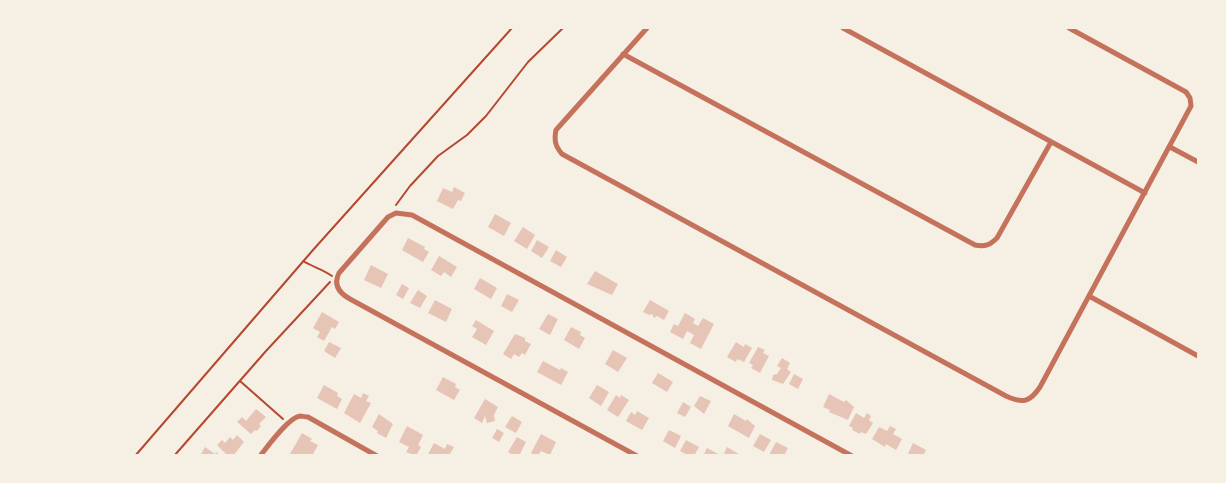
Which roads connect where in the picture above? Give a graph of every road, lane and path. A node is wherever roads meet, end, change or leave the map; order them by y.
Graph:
1 (512, 28) edge
2 (563, 28) edge
3 (647, 28) edge
4 (843, 28) edge
5 (1069, 28) edge
6 (624, 54) junction
7 (1051, 142) junction
8 (1170, 147) junction
9 (1198, 162) edge
10 (1145, 193) junction
11 (396, 213) junction
12 (303, 261) junction
13 (336, 279) junction
14 (1089, 296) junction
15 (1198, 356) edge
16 (240, 381) junction
17 (288, 423) junction
18 (135, 456) edge
19 (174, 456) edge
20 (260, 456) edge
21 (377, 456) edge
22 (637, 456) edge
23 (852, 456) edge

1 - 12 path
2 - 11 path
3 - 6 street
4 - 7 street
5 - 8 street
6 - 7 street
6 - 14 street
7 - 10 street
8 - 9 street
8 - 10 street
10 - 14 street
11 - 13 street
11 - 23 street
12 - 13 path
12 - 18 path
13 - 16 path
13 - 22 street
14 - 15 street
16 - 17 path
16 - 19 path
17 - 20 street
17 - 21 street

